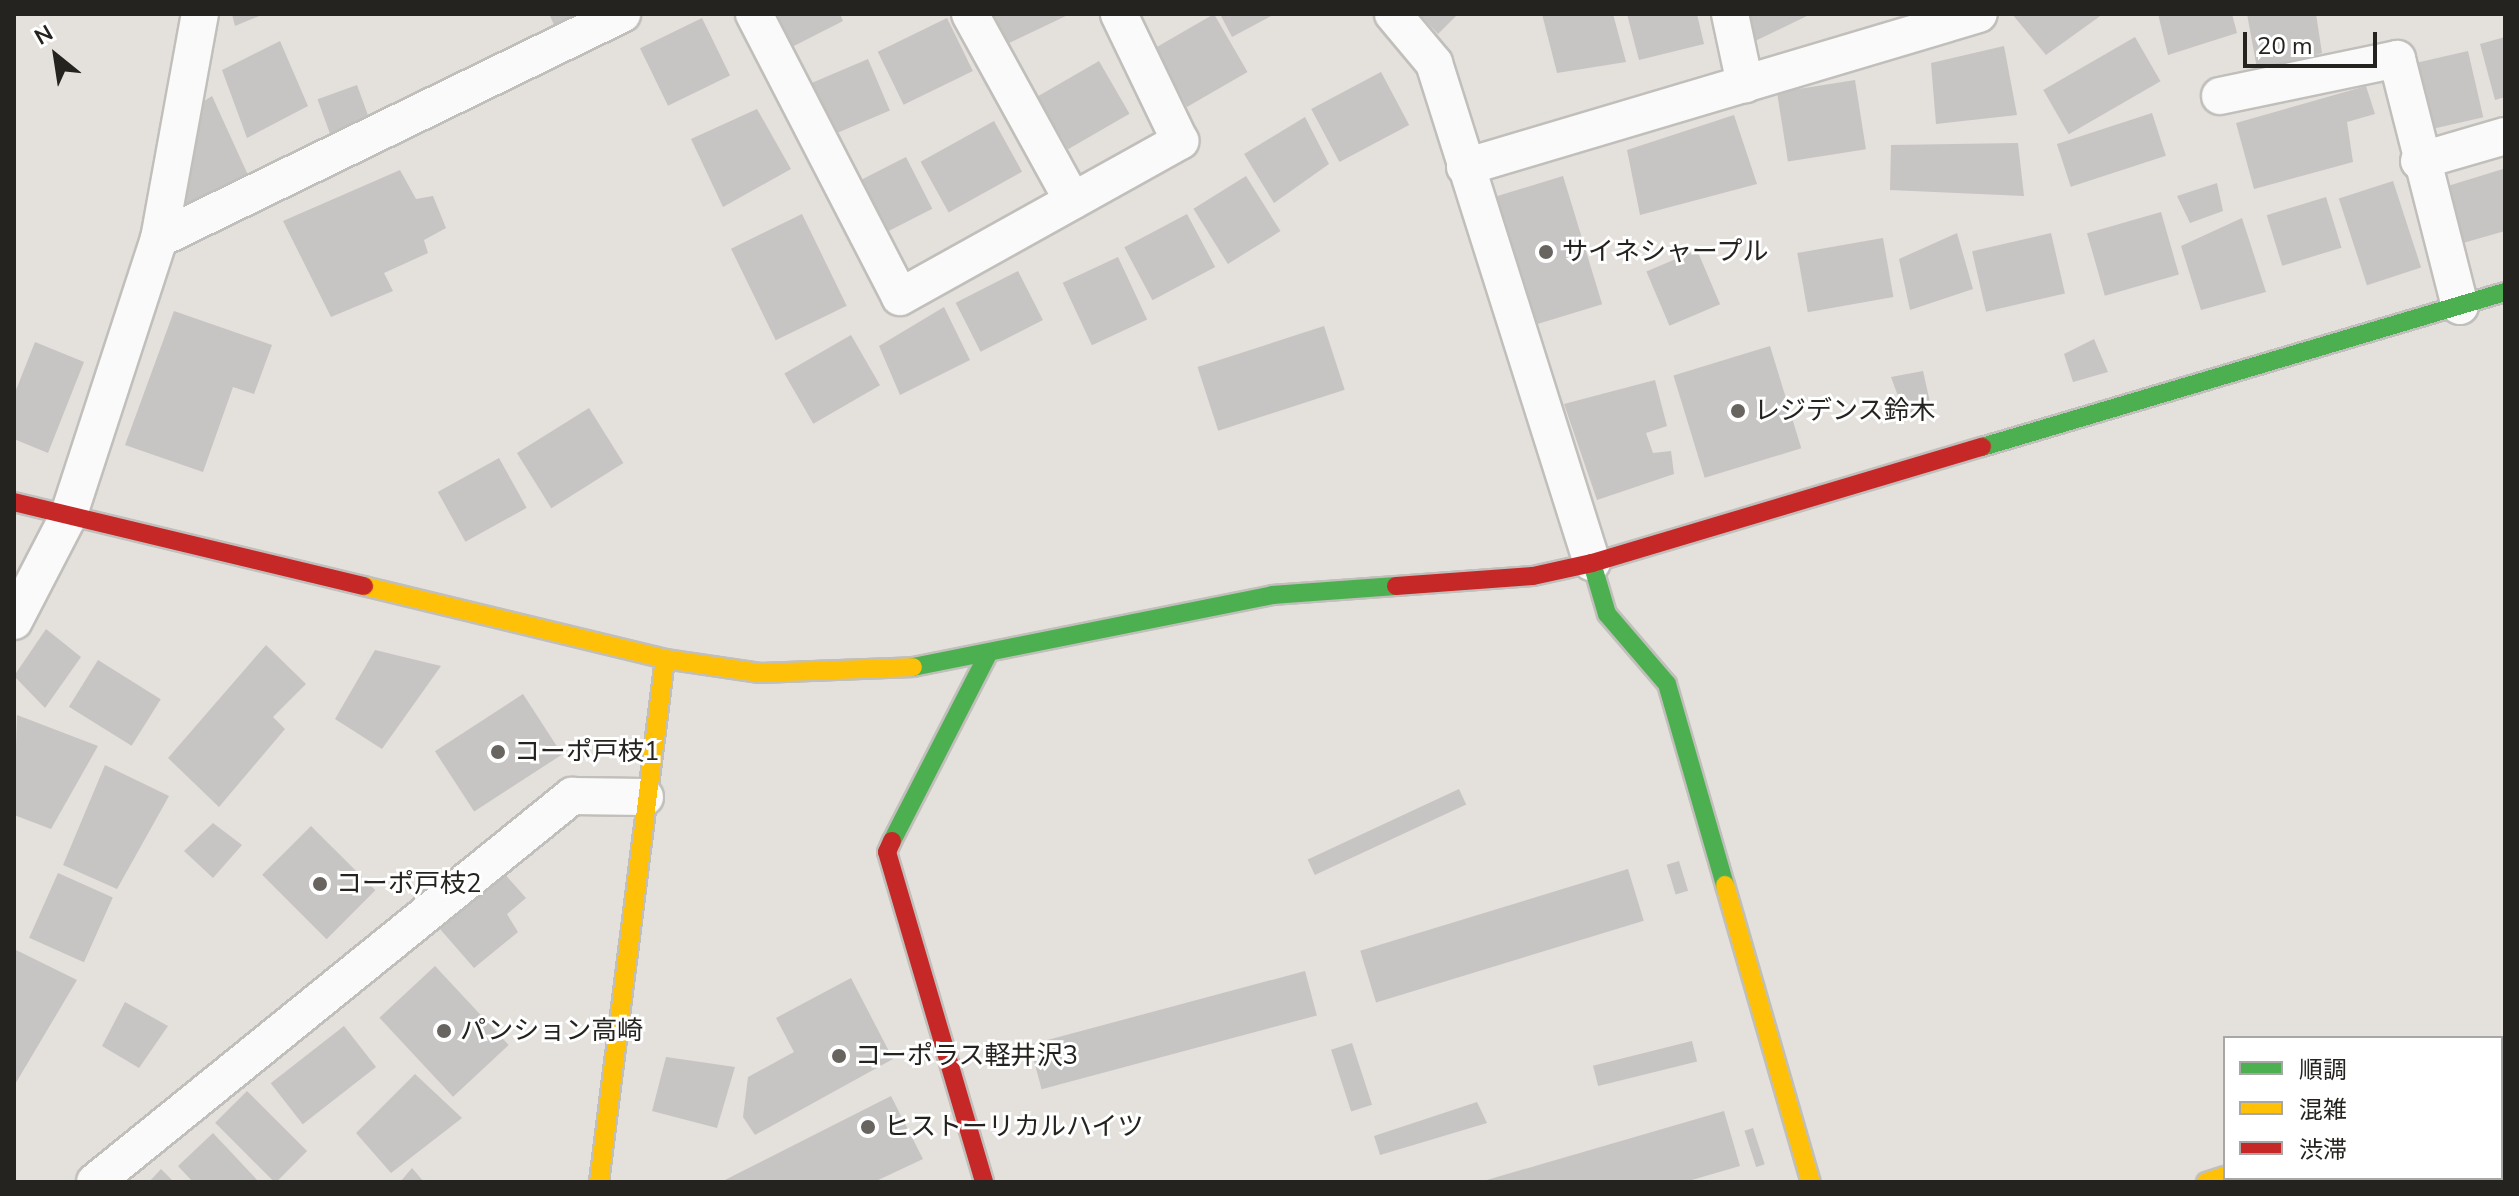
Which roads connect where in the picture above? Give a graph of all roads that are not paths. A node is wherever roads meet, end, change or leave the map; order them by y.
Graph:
1 (200, 14) edge
2 (622, 14) edge
3 (754, 14) edge
4 (970, 14) edge
5 (1119, 14) edge
6 (1393, 14) edge
7 (1730, 14) edge
8 (1979, 14) edge
9 (1745, 84) junction
10 (2220, 96) dead end
11 (2505, 136) edge
12 (2419, 161) junction
13 (1465, 167) junction
14 (1073, 201) junction
15 (159, 239) junction
16 (2505, 292) edge
17 (2460, 306) junction
18 (14, 502) edge
19 (68, 517) junction
20 (1592, 563) junction
21 (14, 621) edge
22 (987, 656) junction
23 (665, 659) junction
24 (645, 797) junction
25 (95, 1182) edge
26 (599, 1182) edge
27 (984, 1182) edge
28 (1811, 1182) edge

1 - 15 street
2 - 15 street
3 - 14 street
4 - 14 street
5 - 14 street
6 - 13 street
7 - 9 street
8 - 9 street
9 - 13 street
10 - 12 street
11 - 12 street
12 - 17 street
13 - 20 street
15 - 19 street
16 - 17 street
17 - 20 street
18 - 19 street
19 - 21 street
19 - 23 street
20 - 22 street
20 - 28 street
22 - 23 street
22 - 27 street
23 - 24 street
24 - 25 street
24 - 26 street

